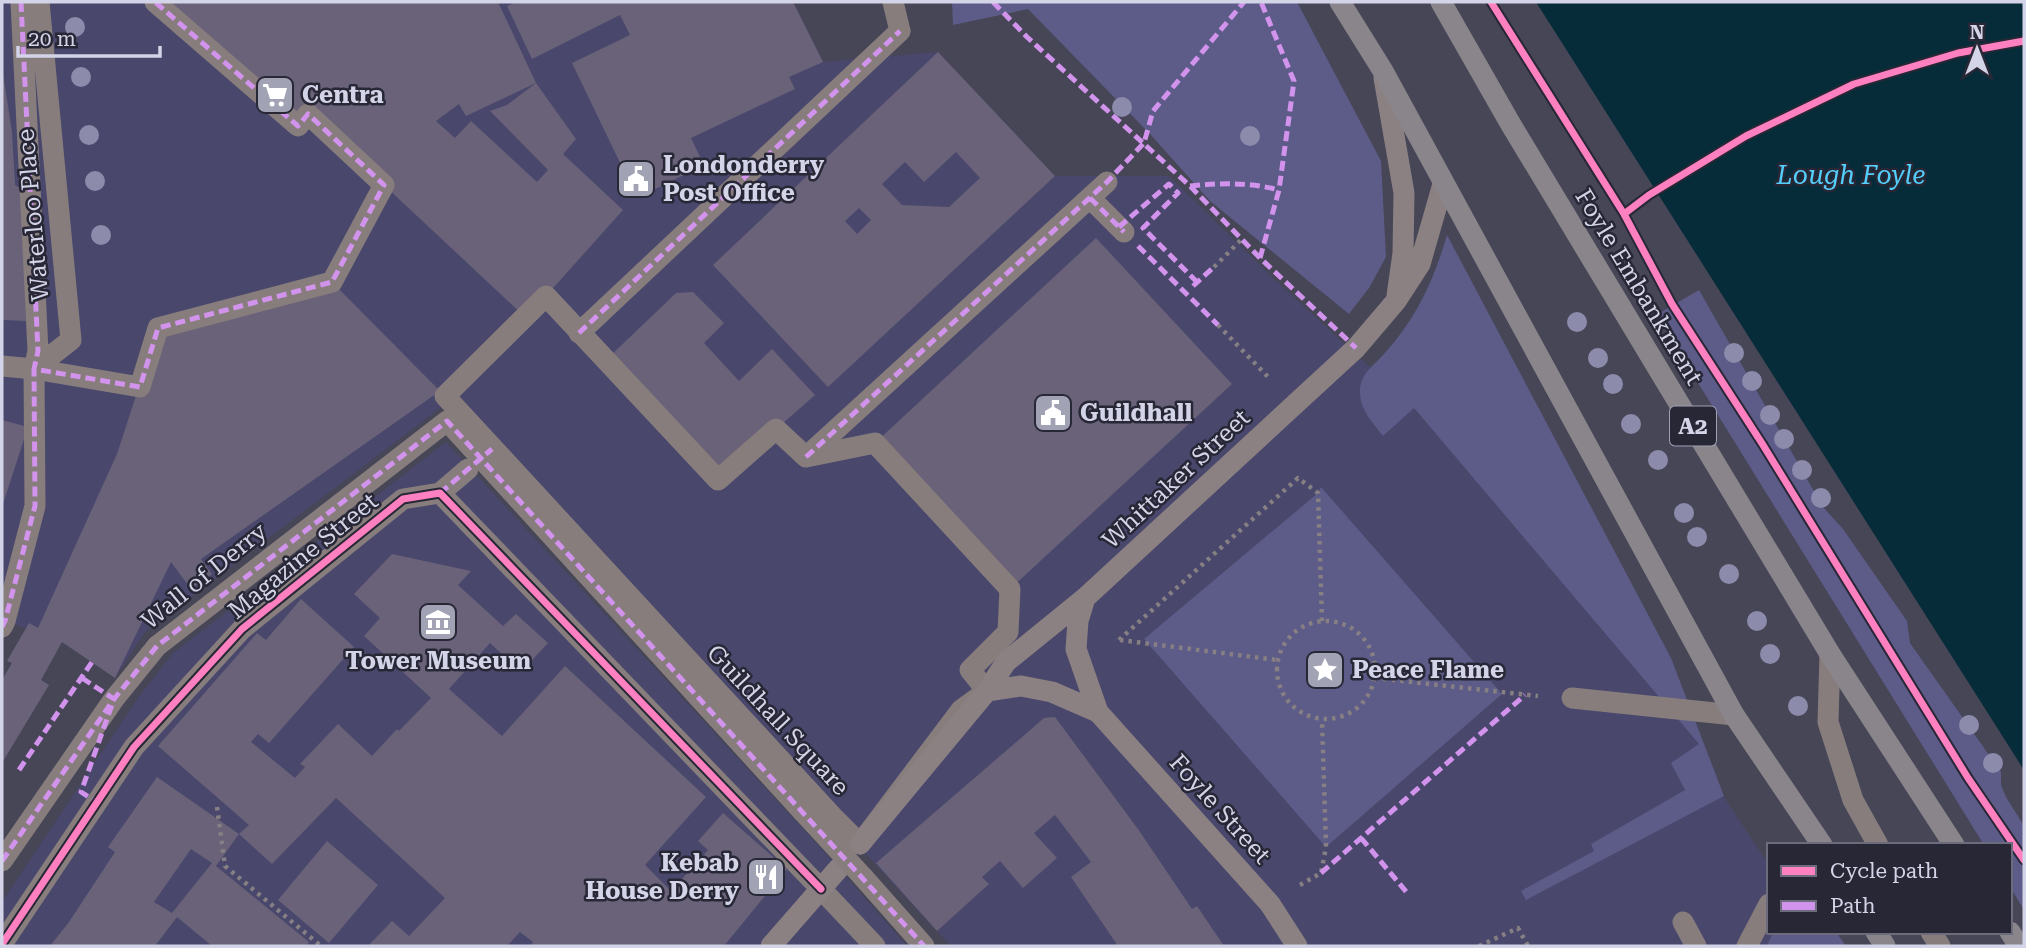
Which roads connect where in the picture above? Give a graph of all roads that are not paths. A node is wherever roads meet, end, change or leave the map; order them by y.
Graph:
1 (22, 2) edge
2 (39, 2) edge
3 (155, 2) edge
4 (893, 2) edge
5 (1340, 2) edge
6 (1441, 2) edge
7 (1383, 71) junction
8 (1107, 182) dead end
9 (1443, 184) junction
10 (1090, 198) junction
11 (1124, 232) dead end
12 (1396, 301) junction
13 (579, 333) junction
14 (2, 366) edge
15 (34, 369) junction
16 (806, 457) junction
17 (468, 469) dead end
18 (440, 493) junction
19 (1085, 598) junction
20 (2, 627) edge
21 (1830, 654) junction
22 (987, 691) junction
23 (1572, 698) road end
24 (1098, 712) junction
25 (1734, 715) junction
26 (1821, 843) edge
27 (1877, 843) edge
28 (1953, 843) edge
29 (860, 844) joint
30 (2, 861) edge
31 (839, 868) dead end
32 (821, 889) junction
33 (1767, 908) edge
34 (1683, 922) dead end
35 (2, 944) edge
36 (771, 946) edge
37 (875, 946) edge
38 (924, 946) edge
39 (1297, 946) edge
40 (1696, 946) edge
41 (1747, 946) edge

1 - 15 street, Waterloo Place
2 - 15 street, Waterloo Place
3 - 15 street
4 - 13 street
5 - 7 highway
6 - 21 highway, Foyle Embankment / A2
7 - 9 highway
7 - 12 main road
8 - 10 street
9 - 12 main road, Whittaker Street
9 - 25 highway
10 - 11 street
10 - 16 street
12 - 19 main road, Whittaker Street
13 - 16 street, Guildhall Square
13 - 29 street, Guildhall Square
14 - 15 street
15 - 20 street, Waterloo Place
16 - 22 street
17 - 18 street
18 - 32 street
18 - 35 street, Magazine Street
19 - 22 main road, Whittaker Street
19 - 24 main road, Foyle Street
21 - 27 street
21 - 28 highway, Foyle Embankment / A2
22 - 24 main road, Foyle Street
22 - 29 main road, Whittaker Street
23 - 25 street
24 - 39 main road, Foyle Street
25 - 26 highway
30 - 38 street, Wall of Derry, bridge
31 - 32 main road
32 - 36 main road
32 - 37 street
33 - 41 street
34 - 40 street

